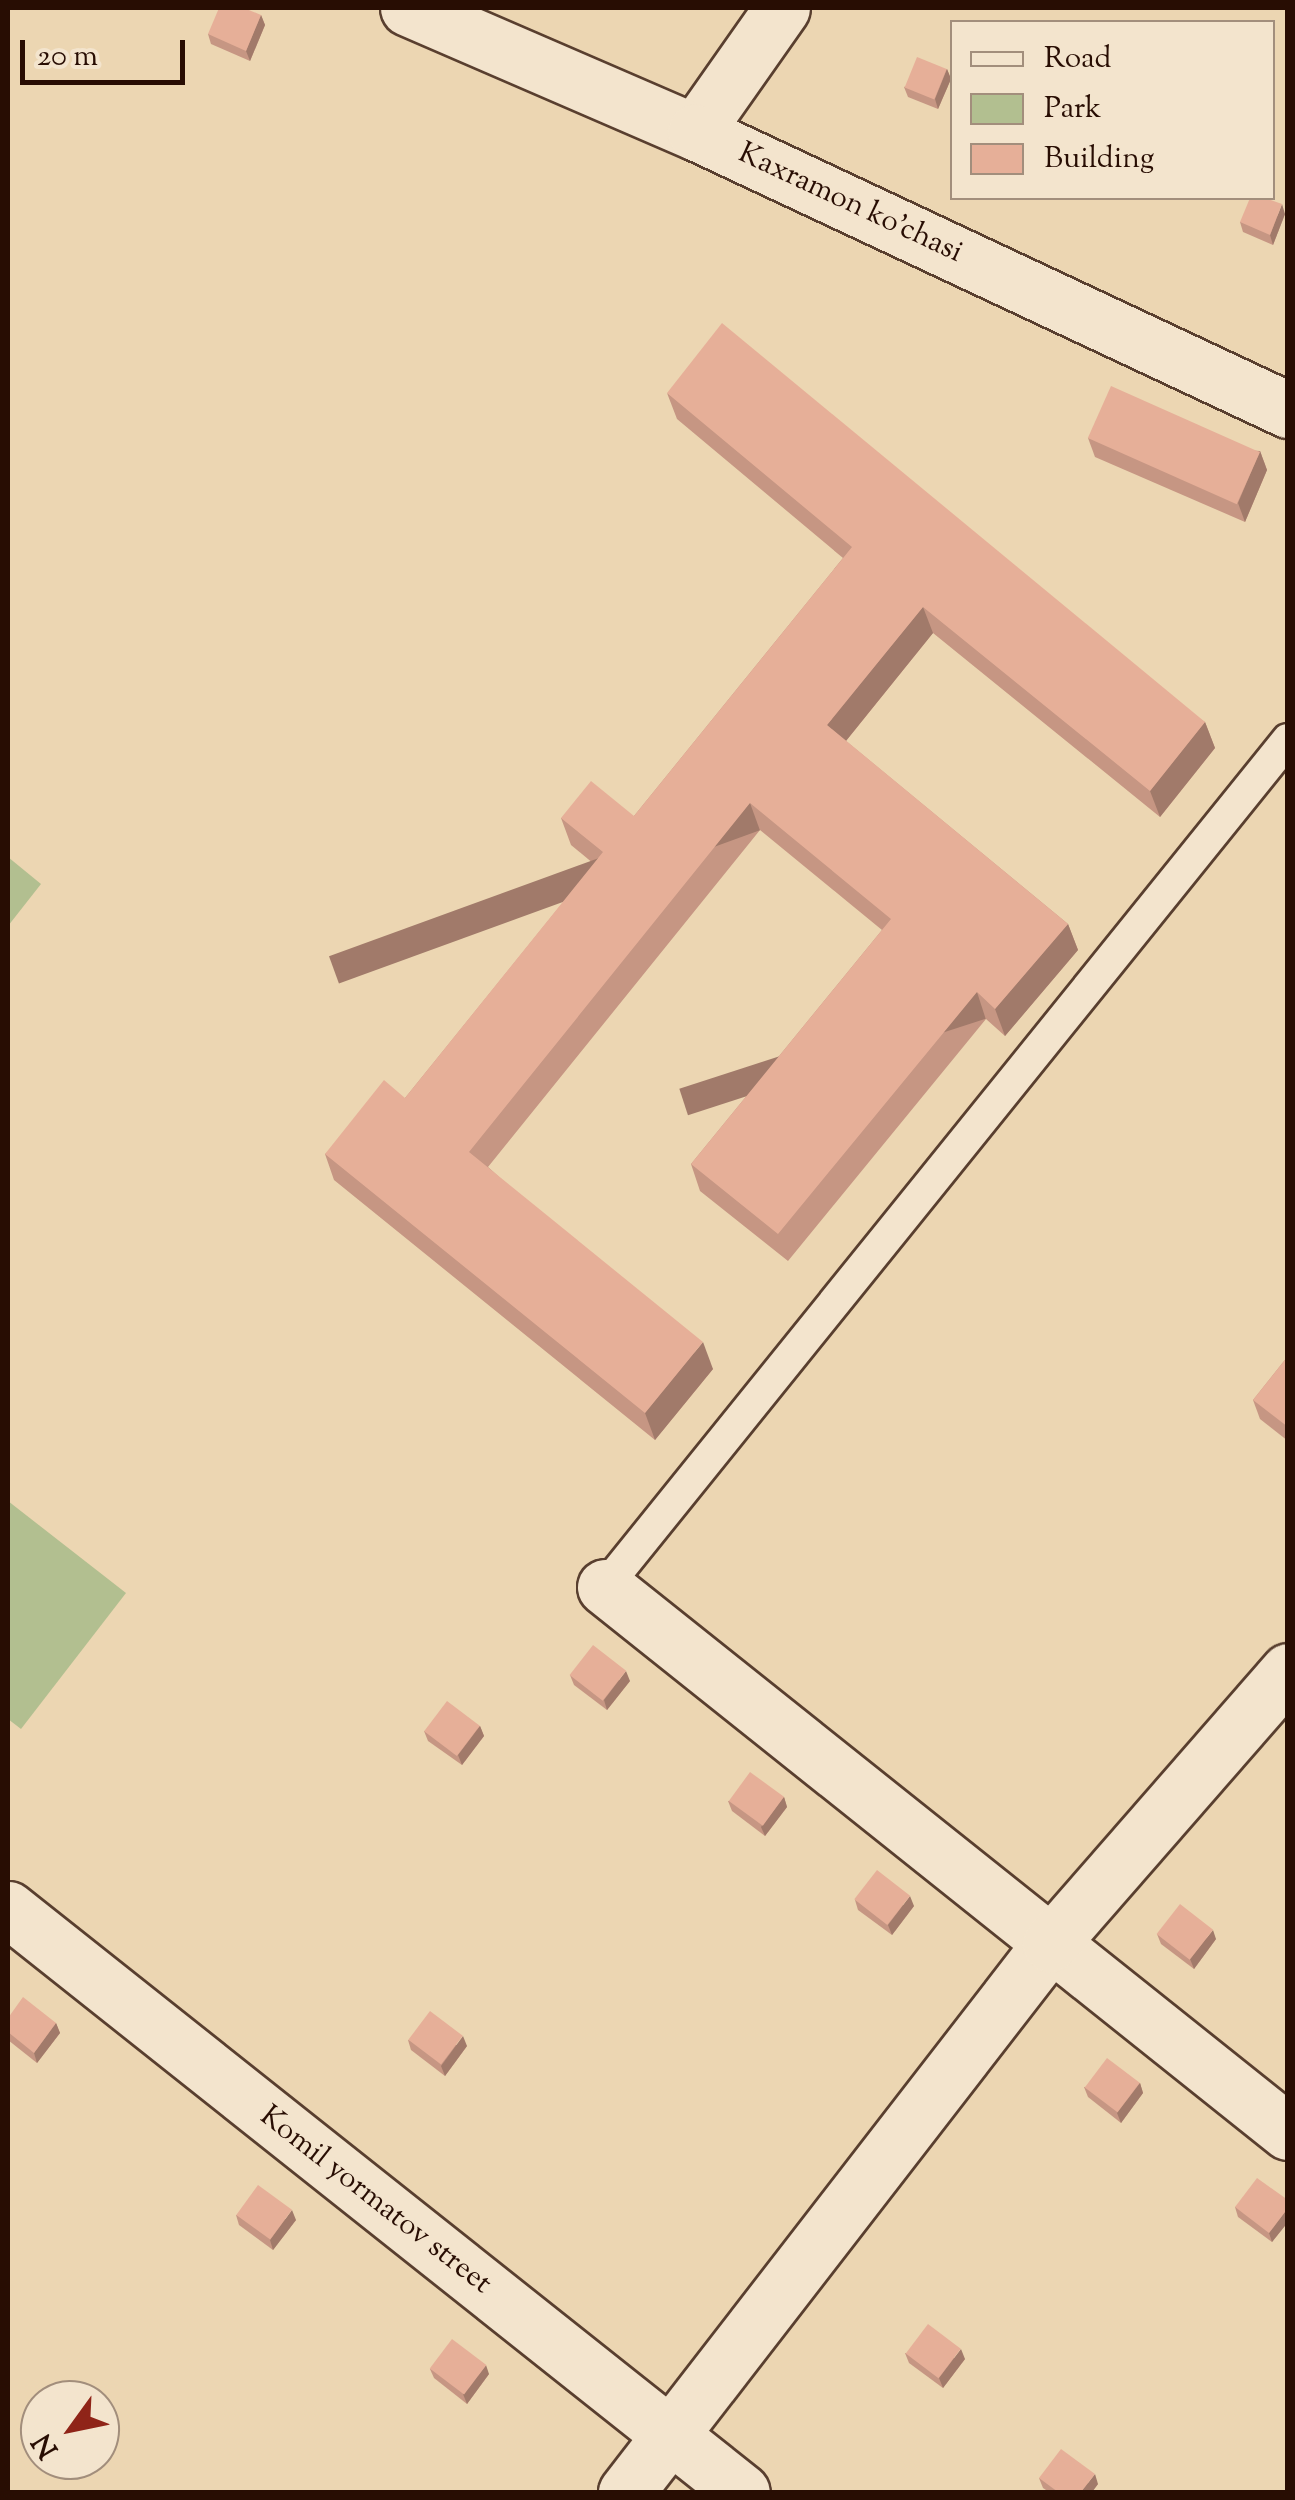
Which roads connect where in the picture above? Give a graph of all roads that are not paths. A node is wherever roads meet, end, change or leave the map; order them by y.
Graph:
1 (408, 8) edge
2 (782, 8) edge
3 (694, 132) junction
4 (1288, 410) edge
5 (1288, 740) edge
6 (605, 1587) joint
7 (1288, 1672) edge
8 (8, 1910) edge
9 (1050, 1944) junction
10 (1288, 2132) edge
11 (671, 2436) junction
12 (626, 2492) edge
13 (742, 2492) edge

1 - 3 street, Kaxramon ko'chasi
2 - 3 street
3 - 4 street, Kaxramon ko'chasi
5 - 6 lane
6 - 9 street
7 - 9 street
8 - 11 street, Komil yormatov street
9 - 10 street
9 - 11 street
11 - 12 street
11 - 13 street, Komil yormatov street

